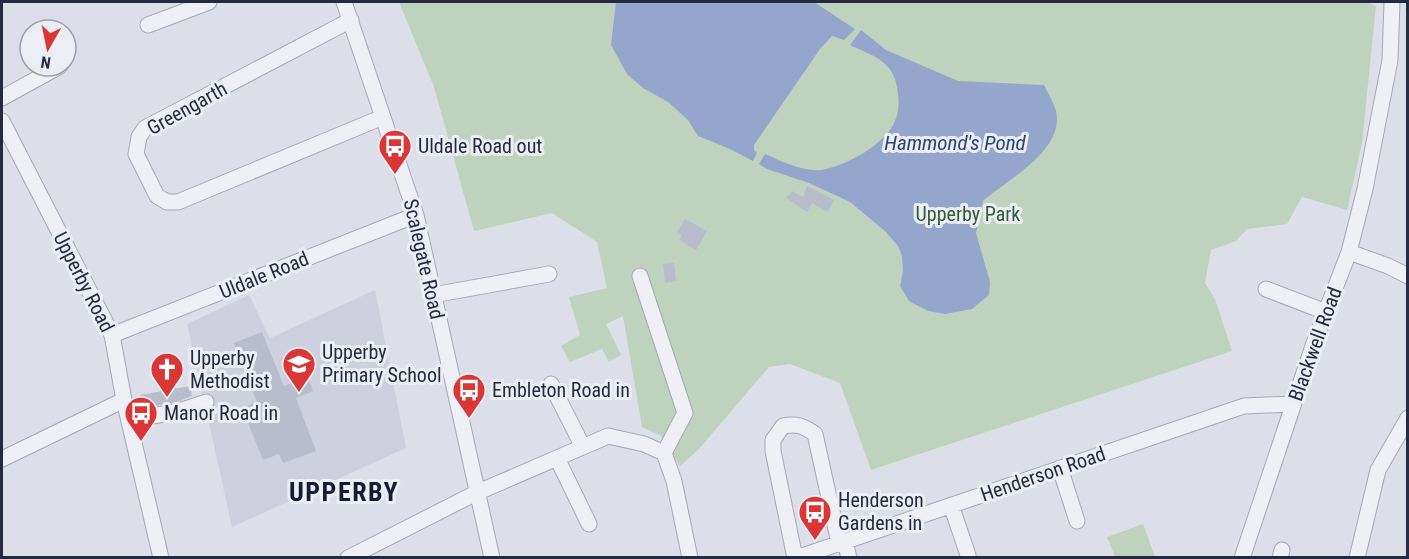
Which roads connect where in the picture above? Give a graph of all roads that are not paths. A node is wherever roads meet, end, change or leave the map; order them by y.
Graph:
1 (209, 2) edge
2 (344, 2) edge
3 (1392, 2) edge
4 (351, 20) junction
5 (148, 25) dead end
6 (38, 78) edge
7 (2, 98) edge
8 (383, 117) junction
9 (2, 121) edge
10 (416, 215) junction
11 (1349, 252) junction
12 (549, 274) dead end
13 (640, 276) dead end
14 (1407, 276) edge
15 (1266, 289) dead end
16 (433, 295) junction
17 (1326, 312) junction
18 (112, 335) junction
19 (551, 384) dead end
20 (124, 400) junction
21 (206, 402) dead end
22 (1293, 404) junction
23 (1407, 418) edge
24 (129, 420) junction
25 (583, 447) junction
26 (664, 453) junction
27 (557, 458) junction
28 (2, 459) edge
29 (1060, 468) junction
30 (476, 493) junction
31 (951, 505) junction
32 (1077, 521) dead end
33 (589, 524) dead end
34 (842, 542) junction
35 (968, 555) dead end
36 (156, 556) edge
37 (348, 558) edge
38 (492, 558) edge
39 (690, 558) edge
40 (796, 558) edge
41 (849, 558) edge
42 (1242, 558) edge
43 (1357, 558) edge

1 - 5 street
2 - 4 street, Scalegate Road
3 - 11 street, Blackwell Road
4 - 8 street, Scalegate Road
4 - 8 street, Greengarth
6 - 7 street
8 - 10 street, Scalegate Road
9 - 18 street, Upperby Road
10 - 16 street, Scalegate Road
10 - 18 street, Uldale Road
11 - 14 street
11 - 17 street, Blackwell Road
12 - 16 street
13 - 26 street
15 - 17 street
16 - 30 street, Scalegate Road
17 - 22 street, Blackwell Road
18 - 20 street, Upperby Road
19 - 25 street
20 - 24 street, Upperby Road
20 - 28 street
21 - 24 street
22 - 29 street, Henderson Road
22 - 42 street, Blackwell Road
23 - 43 street
24 - 36 street, Upperby Road
25 - 26 street
25 - 27 street
26 - 39 street
27 - 30 street
27 - 33 street
29 - 31 street, Henderson Road
29 - 32 street
30 - 37 street
30 - 38 street, Scalegate Road
31 - 34 street, Henderson Road
31 - 35 street
34 - 40 street, Henderson Road
34 - 40 street
34 - 41 street

